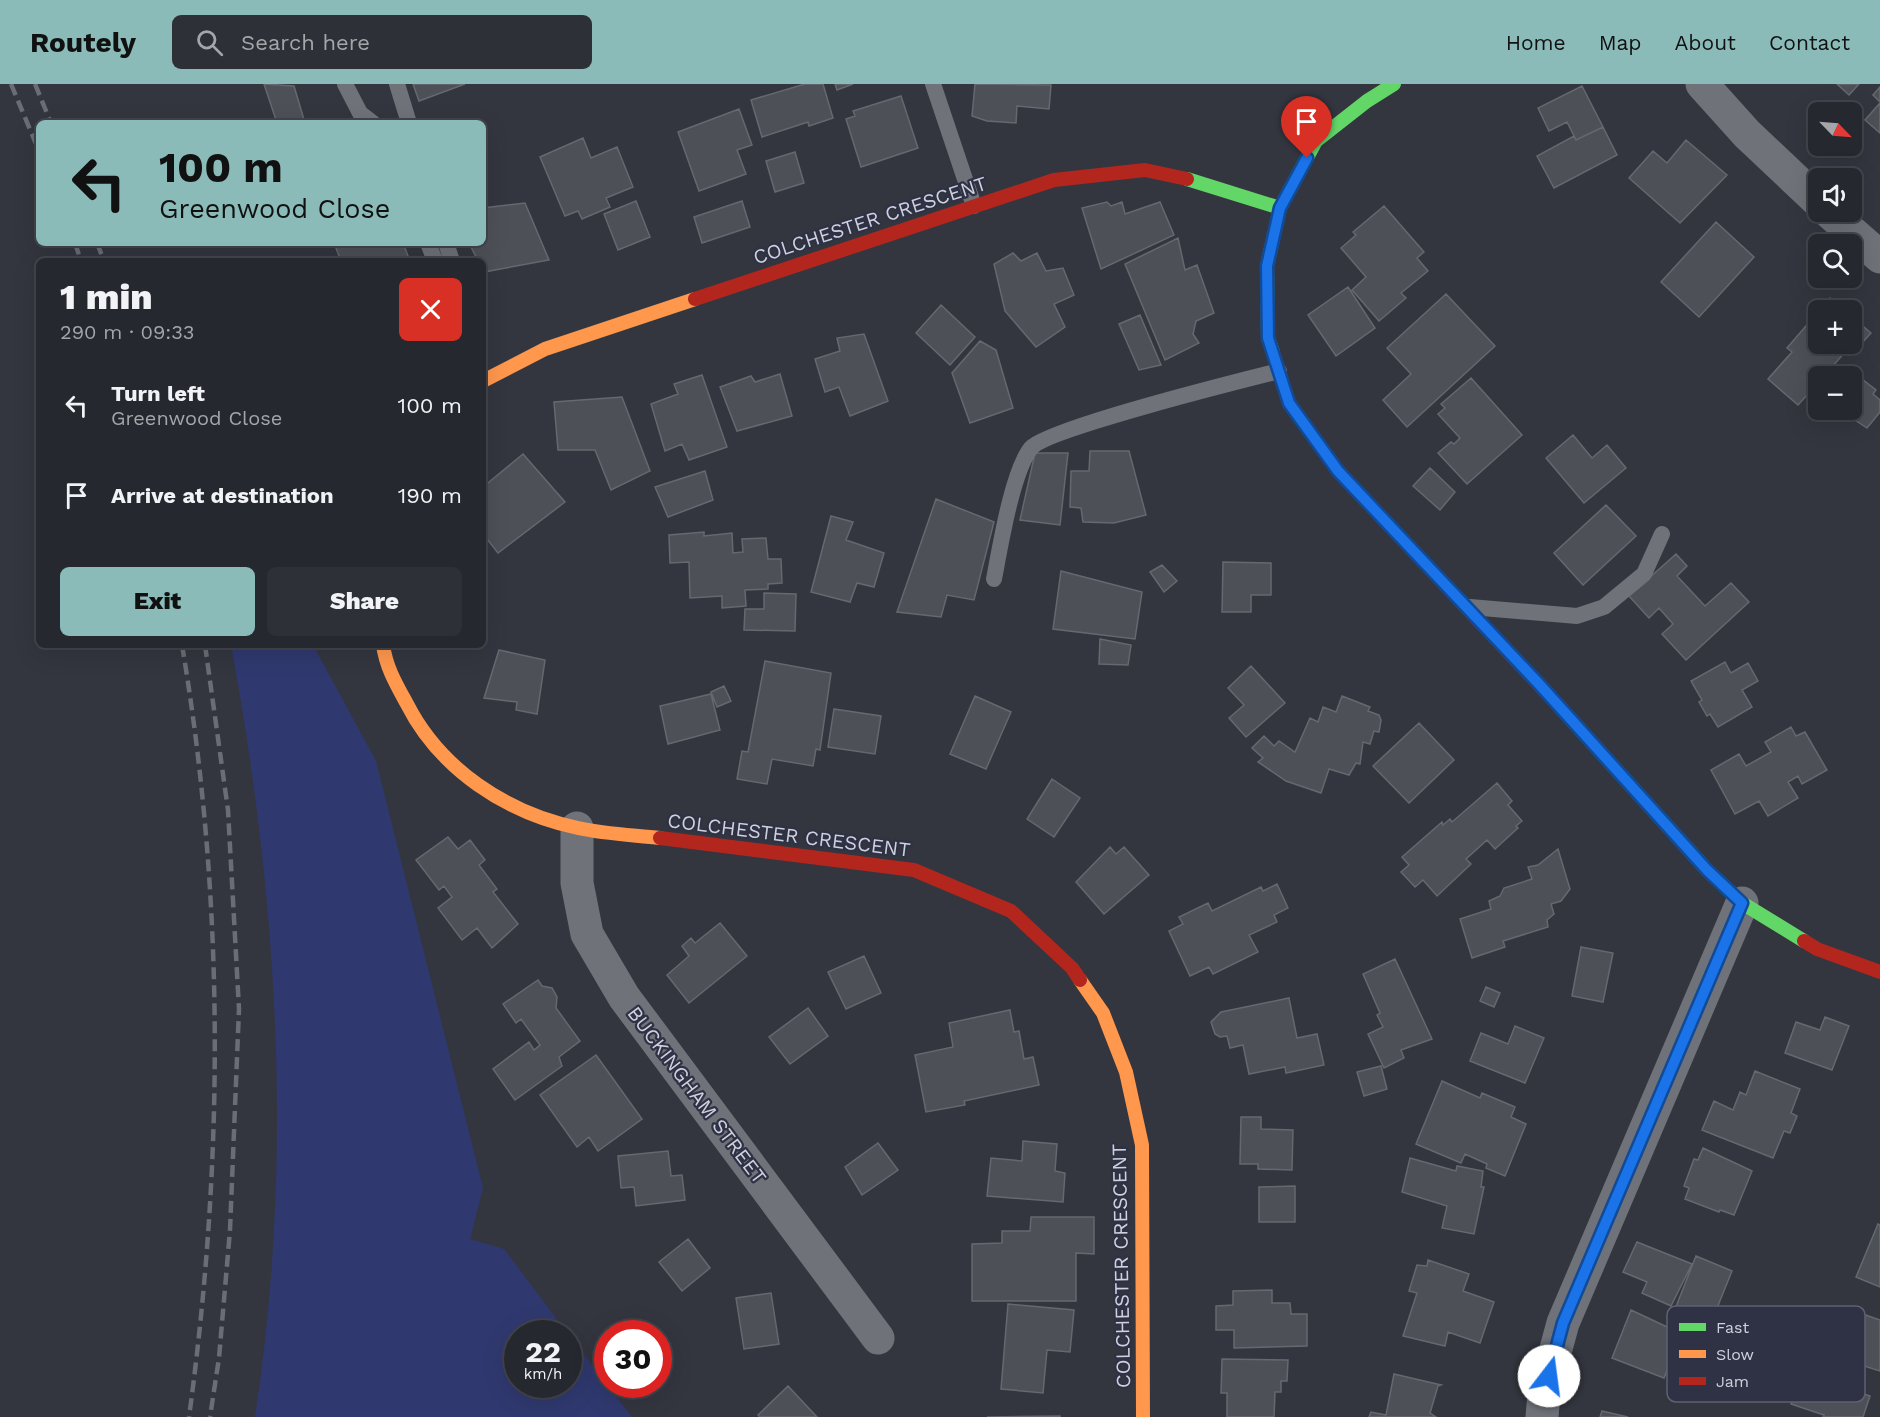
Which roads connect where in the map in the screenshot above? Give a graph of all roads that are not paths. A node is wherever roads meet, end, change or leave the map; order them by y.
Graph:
1 (345, 84) edge
2 (398, 84) edge
3 (933, 84) edge
4 (1394, 84) edge
5 (1702, 84) edge
6 (369, 120) edge
7 (409, 120) edge
8 (1808, 192) edge
9 (974, 206) junction
10 (1280, 208) junction
11 (1841, 222) edge
12 (1880, 257) edge
13 (1279, 370) junction
14 (486, 374) edge
15 (1662, 534) dead end
16 (994, 579) dead end
17 (1466, 607) junction
18 (383, 648) edge
19 (577, 828) junction
20 (1742, 903) junction
21 (1880, 972) edge
22 (878, 1338) dead end
23 (1143, 1417) edge
24 (1542, 1417) edge

1 - 6 lane
2 - 7 lane
3 - 9 lane
4 - 10 street
5 - 8 street
9 - 10 street, COLCHESTER CRESCENT
9 - 14 street, COLCHESTER CRESCENT
10 - 13 street
11 - 12 street
13 - 16 lane
13 - 17 street
15 - 17 lane
17 - 20 street
18 - 19 street, COLCHESTER CRESCENT
19 - 22 street, BUCKINGHAM STREET
19 - 23 street, COLCHESTER CRESCENT
20 - 21 street
20 - 24 street

